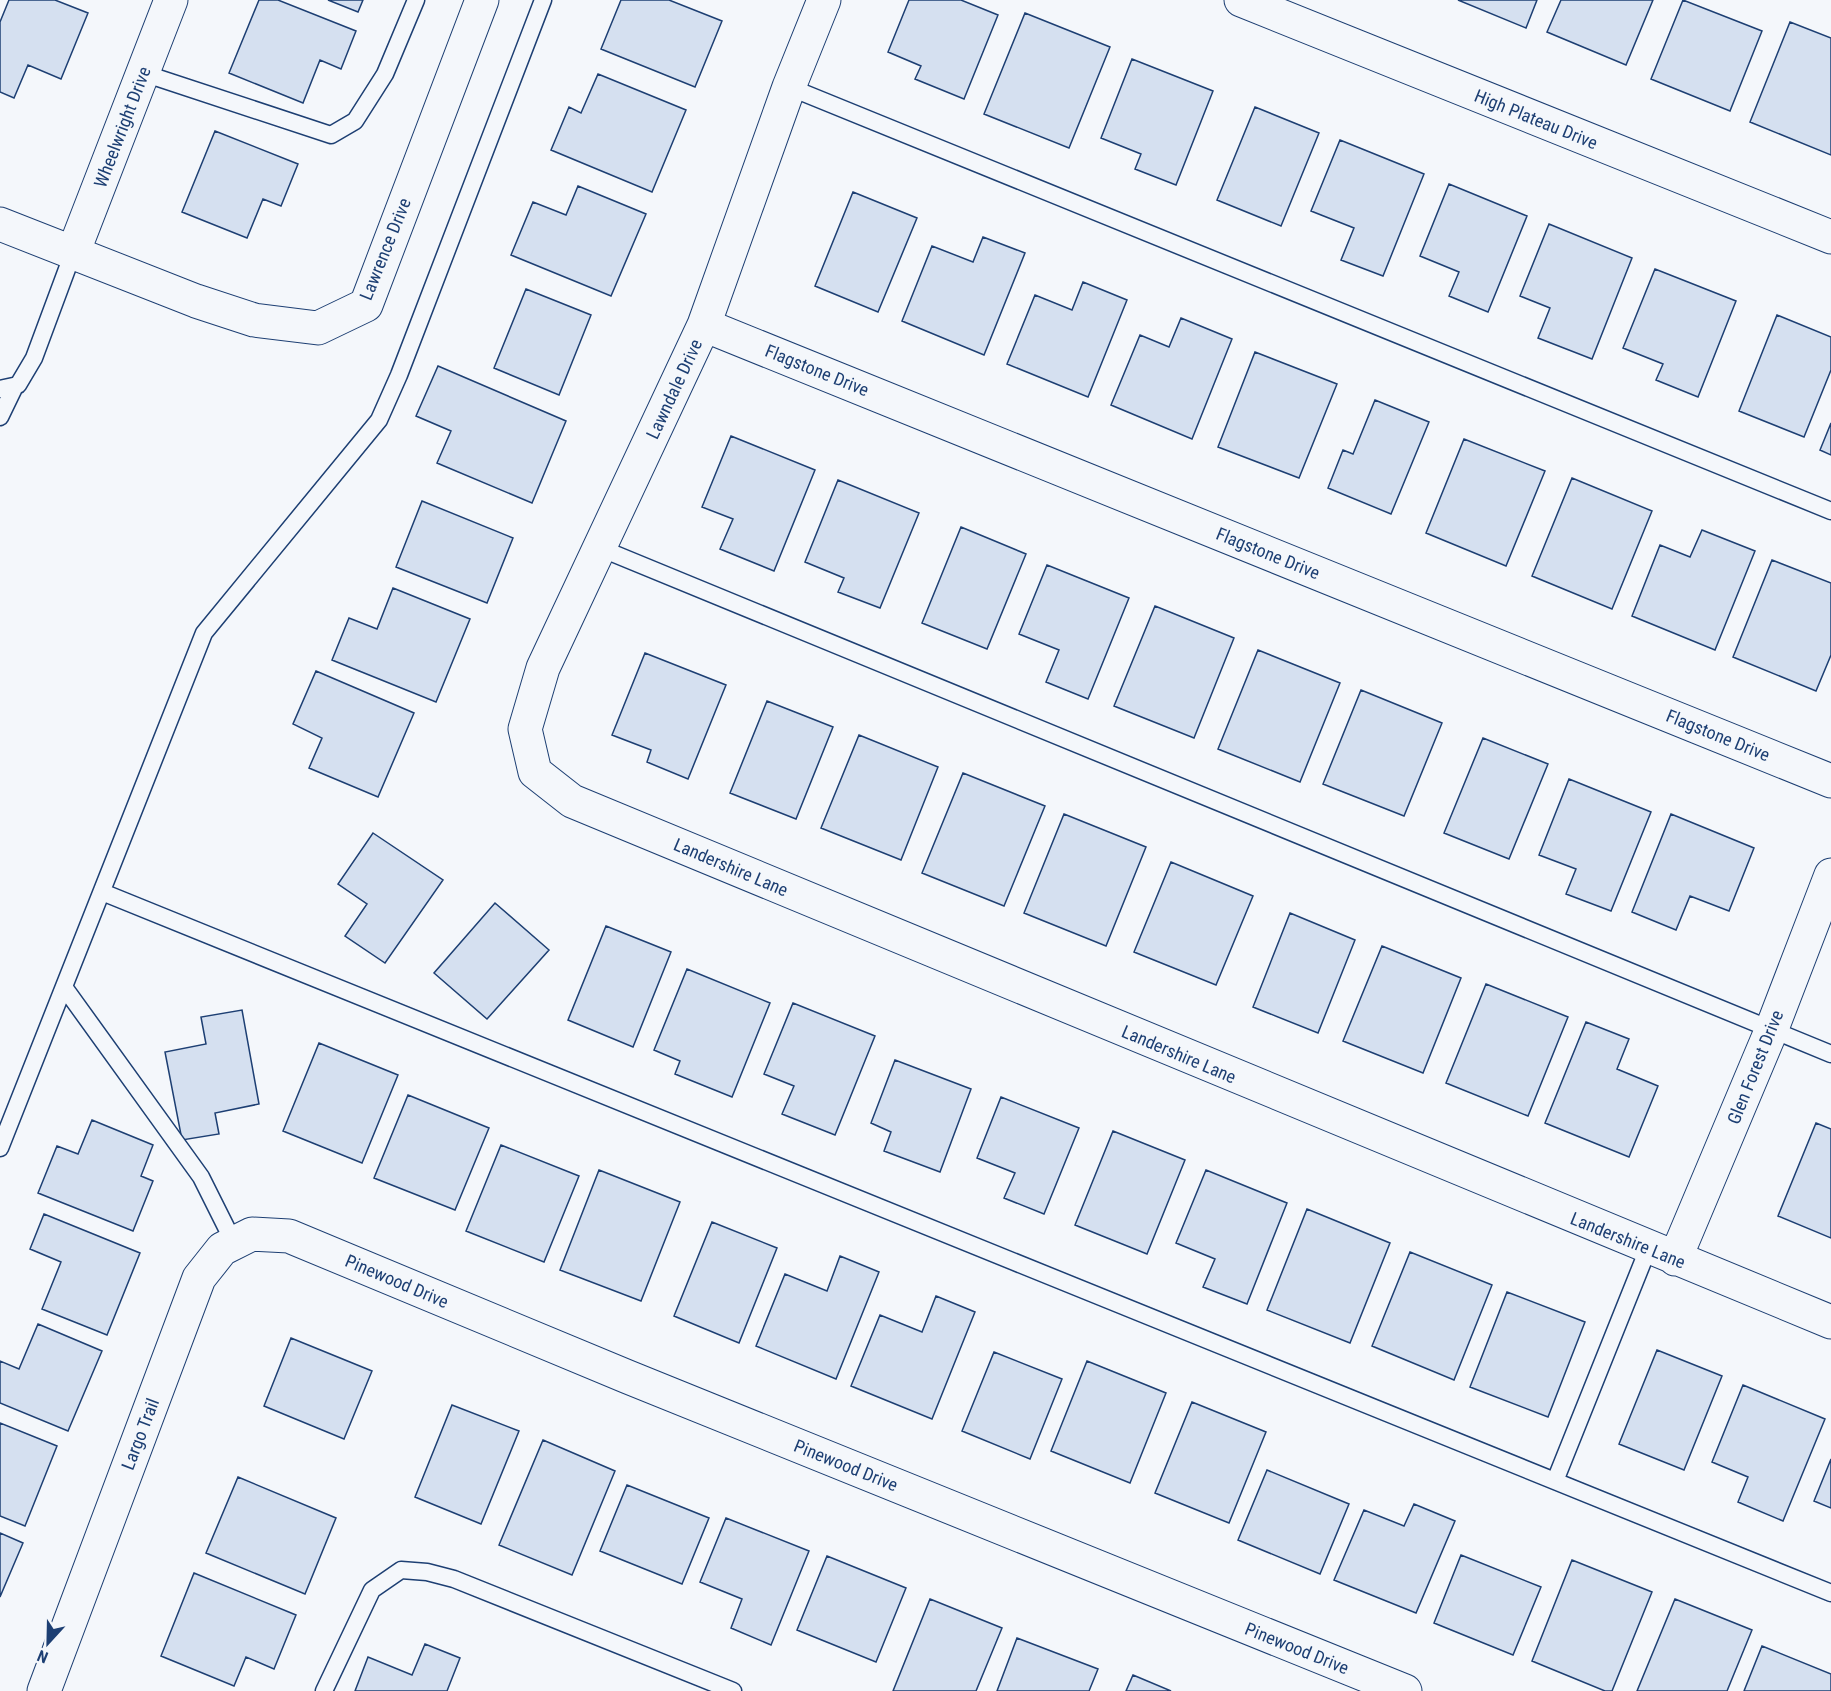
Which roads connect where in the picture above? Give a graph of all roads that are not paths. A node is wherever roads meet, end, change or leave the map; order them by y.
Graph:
1 (171, 0) edge
2 (416, 0) edge
3 (482, 0) edge
4 (543, 0) edge
5 (824, 0) edge
6 (1241, 0) edge
7 (143, 73) junction
8 (789, 87) junction
9 (0, 224) edge
10 (1831, 237) edge
11 (74, 253) junction
12 (704, 325) junction
13 (7, 387) edge
14 (0, 417) edge
15 (1831, 511) edge
16 (600, 548) junction
17 (535, 772) joint
18 (1831, 781) edge
19 (1831, 874) edge
20 (102, 892) junction
21 (64, 987) junction
22 (1771, 1030) junction
23 (1831, 1054) edge
24 (0, 1148) edge
25 (289, 1236) joint
26 (234, 1243) junction
27 (1661, 1254) junction
28 (1831, 1322) edge
29 (1555, 1481) junction
30 (1831, 1593) edge
31 (45, 1691) edge
32 (324, 1691) edge
33 (733, 1691) edge
34 (1404, 1691) edge

1 - 7 street, Wheelwright Drive
2 - 7 lane
3 - 11 street, Lawrence Drive
4 - 20 lane
5 - 8 street, Lawndale Drive
6 - 10 street, High Plateau Drive
7 - 11 street, Wheelwright Drive
8 - 12 street, Lawndale Drive
8 - 15 lane
9 - 11 street, Lawrence Drive
11 - 13 lane
12 - 16 street, Lawndale Drive
12 - 18 street, Flagstone Drive
13 - 14 lane
16 - 17 street, Lawndale Drive
16 - 22 lane
17 - 27 street, Landershire Lane
19 - 22 street, Glen Forest Drive
20 - 21 lane
20 - 29 lane
21 - 24 lane
21 - 26 lane
22 - 23 lane
22 - 27 street, Glen Forest Drive
25 - 26 street, Largo Trail
25 - 34 street, Pinewood Drive
26 - 31 street, Largo Trail
27 - 28 street, Landershire Lane
27 - 29 lane
29 - 30 lane
32 - 33 lane

